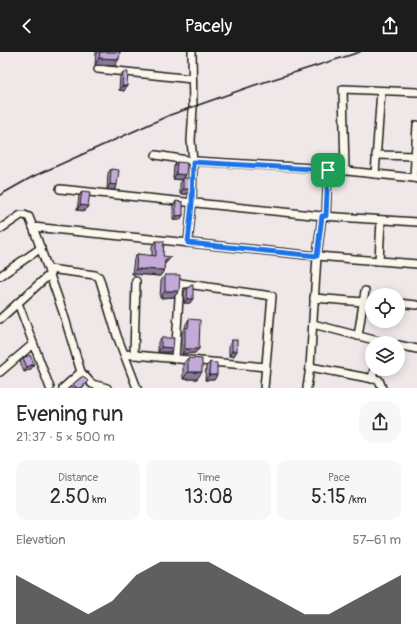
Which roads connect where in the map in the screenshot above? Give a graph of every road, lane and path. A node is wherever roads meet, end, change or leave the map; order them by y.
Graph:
1 (192, 52) edge
2 (98, 69) dead end
3 (192, 79) junction
4 (382, 91) junction
5 (417, 92) edge
6 (417, 125) edge
7 (156, 155) dead end
8 (376, 155) junction
9 (416, 156) edge
10 (193, 162) junction
11 (328, 170) junction
12 (344, 171) junction
13 (374, 174) junction
14 (416, 179) edge
15 (60, 188) dead end
16 (192, 203) junction
17 (324, 216) junction
18 (381, 220) junction
19 (417, 222) edge
20 (33, 227) junction
21 (0, 229) edge
22 (188, 243) junction
23 (41, 248) junction
24 (317, 256) junction
25 (379, 261) junction
26 (417, 264) edge
27 (49, 271) junction
28 (0, 276) edge
29 (136, 281) dead end
30 (364, 291) dead end
31 (314, 298) junction
32 (363, 302) junction
33 (18, 303) junction
34 (405, 304) edge
35 (417, 305) edge
36 (0, 319) edge
37 (313, 324) junction
38 (358, 336) junction
39 (365, 338) edge
40 (33, 344) junction
41 (405, 346) edge
42 (417, 349) edge
43 (124, 354) junction
44 (134, 355) junction
45 (174, 359) junction
46 (266, 367) junction
47 (310, 367) junction
48 (0, 372) edge
49 (81, 372) junction
50 (373, 376) edge
51 (372, 379) junction
52 (50, 388) edge
53 (63, 388) edge
54 (107, 388) edge
55 (137, 388) edge
56 (264, 388) edge
57 (307, 388) edge
58 (382, 388) edge

1 - 3 street
2 - 3 street
3 - 10 street
4 - 5 street
4 - 8 street
4 - 12 street
6 - 9 street
7 - 10 street
8 - 9 street
8 - 13 street
9 - 14 street
10 - 11 street
10 - 16 street
11 - 12 street
11 - 17 street
12 - 13 street
13 - 14 street
15 - 16 street
16 - 17 street
16 - 22 street
17 - 18 street
17 - 24 street
18 - 19 street
18 - 25 street
20 - 21 street
20 - 22 street
20 - 23 street
22 - 24 street
23 - 27 street
23 - 28 street
24 - 25 street
24 - 31 street
25 - 26 street
27 - 33 street
27 - 43 street
27 - 49 street
29 - 44 street
30 - 32 street
31 - 32 street
31 - 37 street
32 - 38 street
33 - 36 street
33 - 40 street
34 - 35 street
37 - 38 street
37 - 47 street
38 - 39 street
40 - 48 street
40 - 52 street
41 - 42 street
43 - 44 street
43 - 55 street
44 - 45 street
45 - 46 street
45 - 46 street
46 - 56 street
47 - 51 street
47 - 57 street
49 - 53 street
49 - 54 street
50 - 51 street
51 - 58 street

